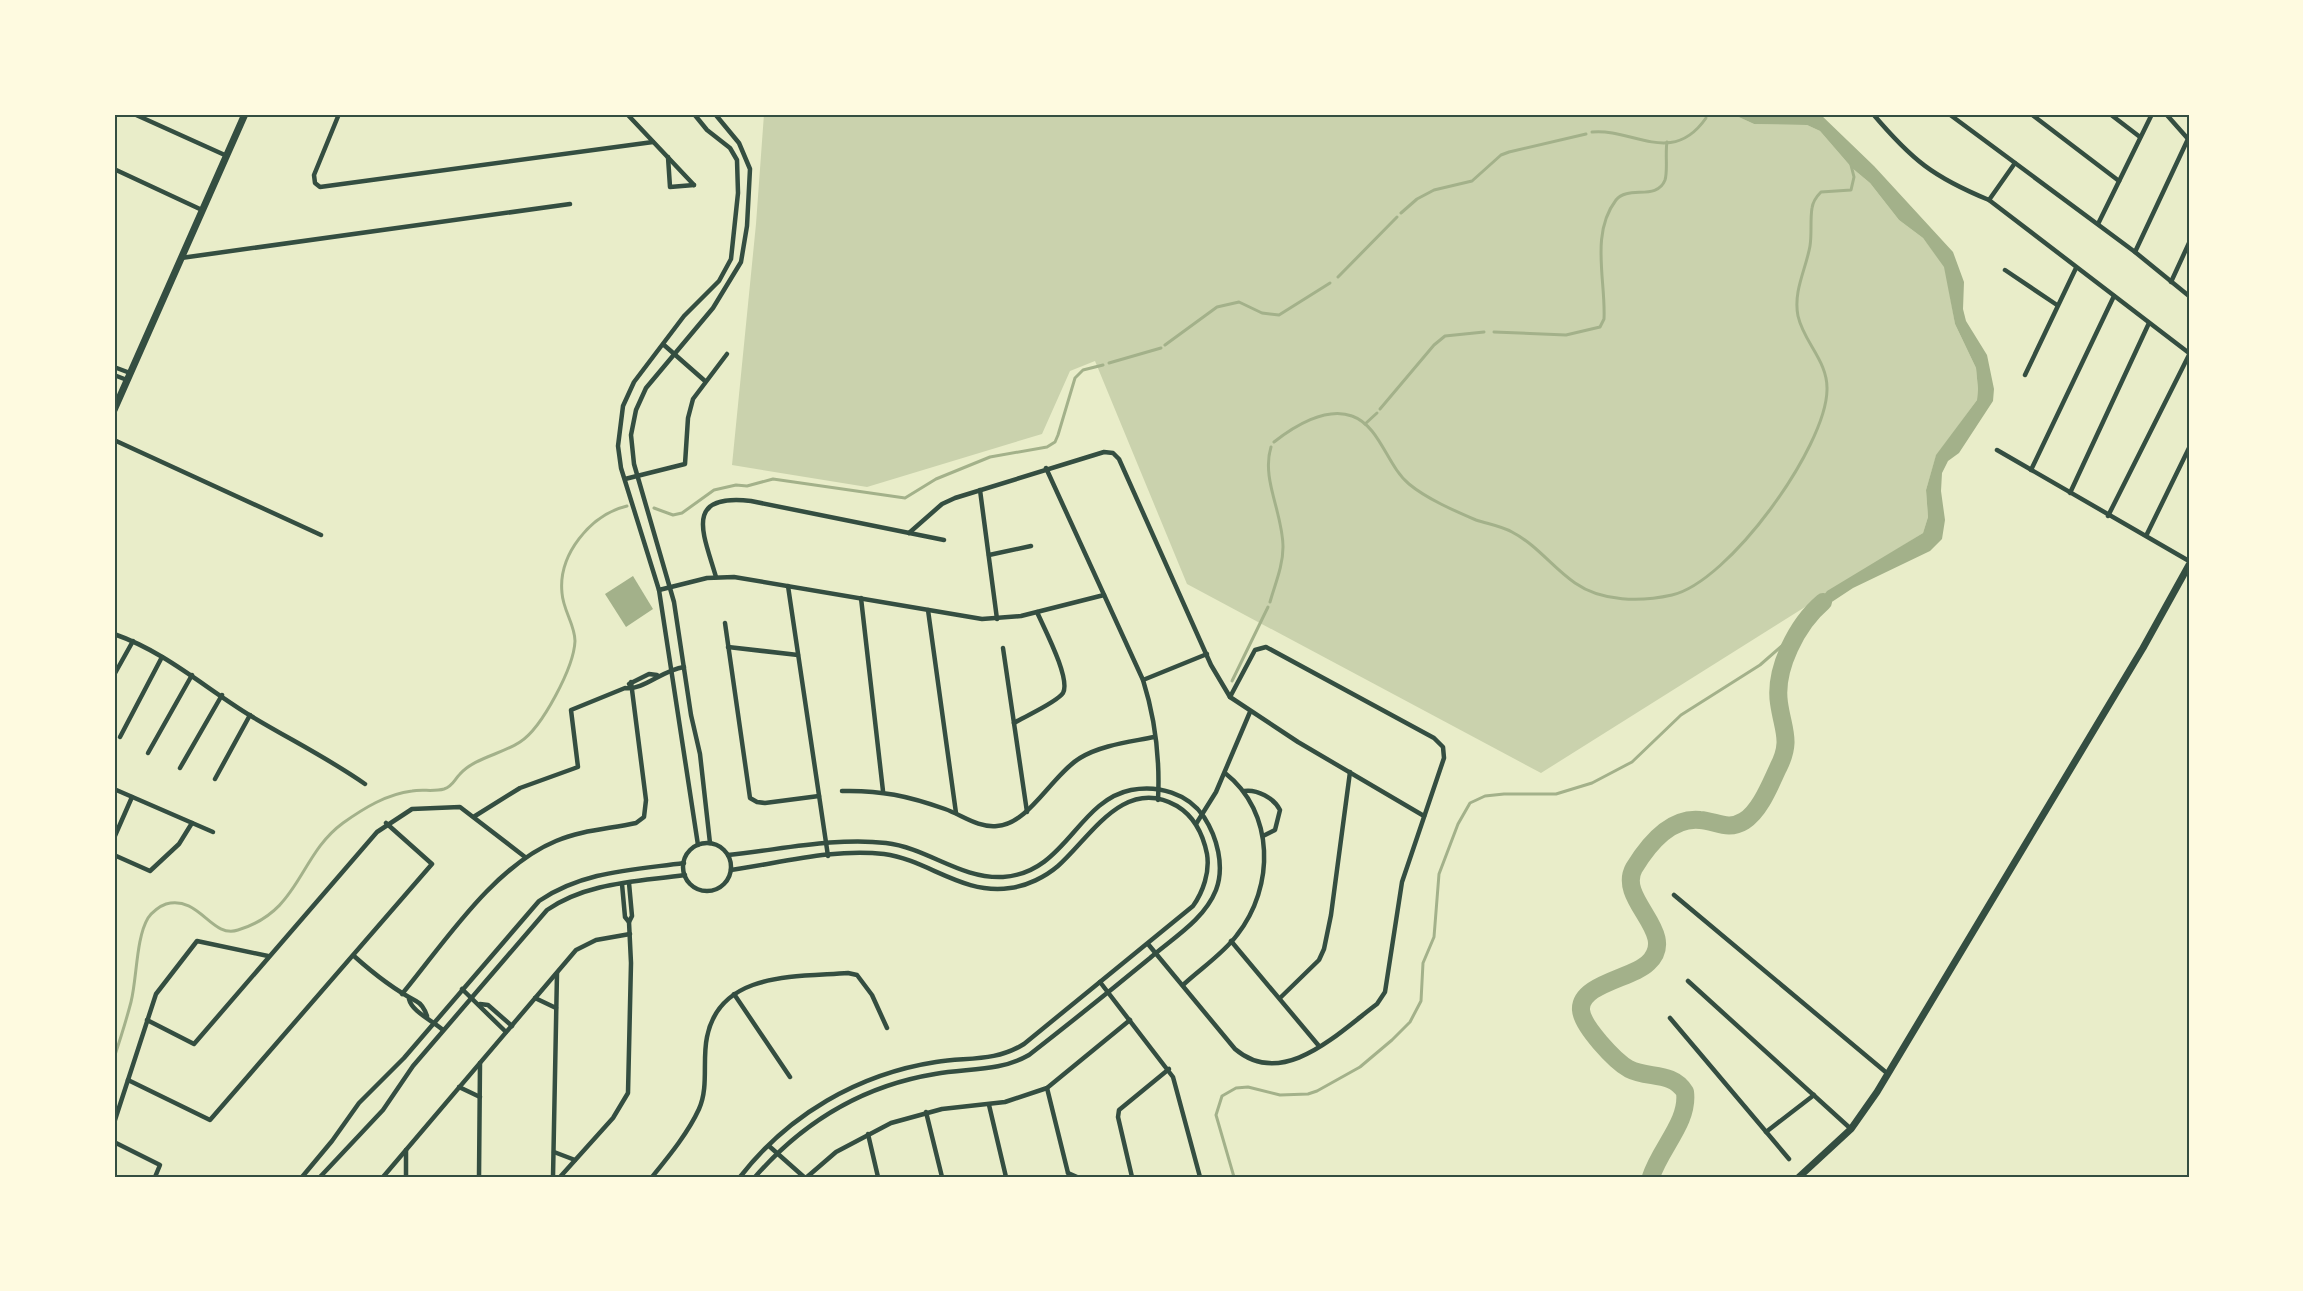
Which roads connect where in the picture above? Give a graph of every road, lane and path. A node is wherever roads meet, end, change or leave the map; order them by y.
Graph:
1 (134, 114) edge
2 (245, 114) edge
3 (339, 114) edge
4 (627, 114) edge
5 (694, 114) edge
6 (715, 114) edge
7 (1873, 114) edge
8 (1949, 114) edge
9 (2031, 114) edge
10 (2110, 114) edge
11 (2152, 114) edge
12 (2166, 114) edge
13 (2140, 137) junction
14 (2189, 140) edge
15 (653, 142) junction
16 (227, 156) junction
17 (746, 156) junction
18 (668, 157) junction
19 (737, 160) junction
20 (2015, 163) junction
21 (114, 170) edge
22 (2119, 181) junction
23 (1989, 200) junction
24 (570, 204) dead end
25 (202, 210) junction
26 (2098, 224) junction
27 (2189, 243) edge
28 (2135, 252) junction
29 (181, 258) junction
30 (2076, 268) junction
31 (2005, 270) dead end
32 (719, 281) junction
33 (2171, 282) junction
34 (727, 287) junction
35 (2114, 296) junction
36 (2189, 296) edge
37 (2057, 305) junction
38 (2149, 323) junction
39 (664, 345) junction
40 (674, 354) junction
41 (727, 354) dead end
42 (2189, 354) edge
43 (114, 367) edge
44 (114, 375) edge
45 (2025, 375) dead end
46 (129, 377) junction
47 (705, 381) junction
48 (114, 410) edge
49 (114, 440) edge
50 (2189, 448) edge
51 (1997, 450) dead end
52 (1046, 468) junction
53 (2031, 470) junction
54 (637, 476) junction
55 (625, 479) junction
56 (980, 490) junction
57 (2070, 493) junction
58 (2108, 516) junction
59 (909, 533) junction
60 (2147, 534) junction
61 (321, 535) dead end
62 (944, 540) dead end
63 (1031, 546) dead end
64 (988, 555) junction
65 (2189, 563) edge
66 (717, 577) junction
67 (788, 586) junction
68 (671, 587) junction
69 (659, 590) junction
70 (1104, 595) junction
71 (861, 598) junction
72 (928, 610) junction
73 (1037, 612) junction
74 (997, 619) junction
75 (725, 623) dead end
76 (114, 634) edge
77 (133, 641) junction
78 (728, 647) junction
79 (1003, 648) dead end
80 (1207, 654) junction
81 (798, 655) junction
82 (162, 657) junction
83 (684, 667) junction
84 (672, 669) junction
85 (114, 675) edge
86 (192, 675) junction
87 (657, 675) junction
88 (1143, 681) junction
89 (631, 682) junction
90 (625, 688) junction
91 (632, 689) junction
92 (222, 695) junction
93 (1230, 697) junction
94 (1250, 712) junction
95 (250, 715) junction
96 (1014, 723) junction
97 (1154, 736) junction
98 (120, 737) dead end
99 (148, 753) dead end
100 (180, 768) dead end
101 (1350, 772) junction
102 (1225, 773) junction
103 (215, 779) dead end
104 (365, 784) dead end
105 (114, 789) edge
106 (1159, 790) junction
107 (842, 791) dead end
108 (883, 791) junction
109 (1244, 791) junction
110 (819, 796) junction
111 (132, 797) junction
112 (1158, 800) junction
113 (1027, 812) junction
114 (956, 813) junction
115 (1203, 815) junction
116 (475, 816) junction
117 (1424, 816) junction
118 (644, 817) junction
119 (650, 822) dead end
120 (192, 823) junction
121 (386, 823) junction
122 (1196, 824) junction
123 (213, 832) dead end
124 (1263, 836) junction
125 (114, 838) edge
126 (710, 843) junction
127 (698, 845) junction
128 (826, 845) junction
129 (114, 855) edge
130 (728, 855) junction
131 (828, 856) junction
132 (525, 857) junction
133 (684, 863) junction
134 (731, 870) junction
135 (685, 875) junction
136 (629, 883) junction
137 (622, 884) junction
138 (1674, 895) dead end
139 (629, 922) junction
140 (630, 934) junction
141 (1231, 941) junction
142 (1148, 944) junction
143 (1156, 953) junction
144 (268, 956) junction
145 (354, 956) junction
146 (557, 972) junction
147 (1688, 981) dead end
148 (1100, 982) junction
149 (1183, 985) junction
150 (462, 989) junction
151 (1108, 993) junction
152 (402, 994) junction
153 (734, 994) junction
154 (471, 997) junction
155 (535, 998) junction
156 (1280, 998) junction
157 (480, 1004) junction
158 (556, 1008) junction
159 (1670, 1018) dead end
160 (147, 1020) junction
161 (1130, 1020) junction
162 (434, 1022) junction
163 (512, 1026) junction
164 (887, 1028) dead end
165 (443, 1030) junction
166 (506, 1032) junction
167 (1319, 1046) junction
168 (480, 1062) junction
169 (1168, 1069) junction
170 (1888, 1074) junction
171 (790, 1077) dead end
172 (128, 1080) junction
173 (459, 1088) junction
174 (1047, 1088) junction
175 (1814, 1095) junction
176 (480, 1097) junction
177 (989, 1105) junction
178 (926, 1112) junction
179 (114, 1123) edge
180 (1851, 1129) junction
181 (1766, 1132) junction
182 (868, 1134) junction
183 (114, 1142) edge
184 (769, 1146) junction
185 (406, 1149) junction
186 (554, 1152) junction
187 (778, 1153) junction
188 (1789, 1159) dead end
189 (575, 1160) junction
190 (1068, 1173) junction
191 (155, 1177) edge
192 (302, 1177) edge
193 (320, 1177) edge
194 (384, 1177) edge
195 (406, 1177) edge
196 (479, 1177) edge
197 (553, 1177) edge
198 (560, 1177) edge
199 (652, 1177) edge
200 (740, 1177) edge
201 (755, 1177) edge
202 (806, 1177) edge
203 (878, 1177) edge
204 (942, 1177) edge
205 (1006, 1177) edge
206 (1062, 1177) edge
207 (1077, 1177) edge
208 (1132, 1177) edge
209 (1200, 1177) edge
210 (1799, 1177) edge

1 - 16 street
2 - 16 main road
3 - 15 street
4 - 15 street
5 - 19 street
6 - 17 street
7 - 23 street
8 - 20 street
9 - 22 street
10 - 13 street
11 - 13 street
12 - 14 street
13 - 22 street
14 - 28 street
15 - 18 street
16 - 25 main road
17 - 19 street
17 - 34 street
18 - 18 street
19 - 32 street
20 - 23 street
20 - 26 street
21 - 25 street
22 - 26 street
23 - 30 street
24 - 29 street
25 - 29 main road
26 - 28 street
27 - 33 street
28 - 33 street
29 - 46 main road
30 - 35 street
30 - 37 street
31 - 37 street
32 - 34 street
32 - 39 street
33 - 36 street
34 - 40 street
35 - 38 street
35 - 53 street
37 - 45 street
38 - 42 street
38 - 57 street
39 - 40 street
39 - 55 street
40 - 47 street
40 - 54 street
41 - 47 street
42 - 58 street
43 - 46 street
44 - 46 street
46 - 48 main road
47 - 54 street
49 - 61 street
50 - 60 street
51 - 53 street
52 - 56 street
52 - 70 street
52 - 80 street
53 - 57 street
54 - 55 street
54 - 68 street
55 - 69 street
56 - 59 street
56 - 64 street
57 - 58 street
58 - 60 street
59 - 62 street
59 - 66 street
60 - 65 street
63 - 64 street
64 - 74 street
65 - 170 main road
66 - 67 street
66 - 68 street
67 - 71 street
67 - 81 street
68 - 69 street
68 - 83 street
69 - 84 street
70 - 73 street
70 - 88 street
71 - 72 street
71 - 108 street
72 - 74 street
72 - 114 street
73 - 74 street
73 - 96 street
75 - 78 street
76 - 77 street
77 - 82 street
77 - 85 street
78 - 81 street
78 - 110 street
79 - 96 street
80 - 88 street
80 - 93 street
81 - 110 street
82 - 86 street
82 - 98 street
83 - 84 street
83 - 126 street
84 - 87 street
84 - 127 street
86 - 92 street
86 - 99 street
87 - 89 street
87 - 91 street
88 - 97 street
89 - 90 street
89 - 91 street
90 - 91 street
90 - 116 street
91 - 118 street
92 - 95 street
92 - 100 street
93 - 94 street
93 - 117 street
94 - 101 street
94 - 102 street
95 - 103 street
95 - 104 street
96 - 113 street
97 - 106 street
97 - 113 street
101 - 117 street
101 - 156 street
102 - 109 street
102 - 115 street
105 - 111 street
106 - 112 street
106 - 115 street
106 - 128 street
107 - 108 street
108 - 114 street
109 - 124 street
109 - 124 street
110 - 128 street
111 - 120 street
111 - 125 street
112 - 122 street
112 - 131 street
113 - 114 street
115 - 122 street
115 - 143 street
116 - 121 street
116 - 132 street
117 - 167 street
118 - 119 street
118 - 132 street
120 - 123 street
120 - 129 street
121 - 144 street
121 - 145 street
122 - 142 street
124 - 141 street
126 - 127 street
126 - 130 street
127 - 133 street
128 - 130 street
128 - 131 street
130 - 134 street
131 - 134 street
132 - 152 street
133 - 135 street
133 - 150 street
134 - 135 street
135 - 136 street
136 - 137 street
136 - 139 street
137 - 139 street
137 - 154 street
138 - 170 street
139 - 140 street
140 - 146 street
140 - 189 street
141 - 149 street
141 - 156 street
142 - 143 street
142 - 148 street
143 - 149 street
143 - 151 street
144 - 160 street
144 - 160 street
145 - 152 street
145 - 172 street
146 - 155 street
146 - 158 street
147 - 175 street
148 - 151 street
148 - 184 street
149 - 167 street
150 - 154 street
150 - 162 street
151 - 161 street
151 - 187 street
152 - 162 street
153 - 164 street
153 - 171 street
153 - 199 street
154 - 157 street
154 - 165 street
155 - 158 street
155 - 163 street
156 - 167 street
157 - 163 street
157 - 166 street
158 - 186 street
159 - 181 street
160 - 172 street
161 - 169 street
161 - 174 street
162 - 165 street
162 - 192 street
163 - 166 street
165 - 193 street
166 - 168 street
168 - 173 street
168 - 176 street
169 - 208 street
169 - 209 street
170 - 180 main road
172 - 179 street
173 - 176 street
173 - 185 street
174 - 177 street
174 - 190 street
175 - 180 street
175 - 181 street
176 - 196 street
177 - 178 street
177 - 205 street
178 - 182 street
178 - 204 street
180 - 210 main road
181 - 188 street
182 - 202 street
182 - 203 street
183 - 191 street
184 - 187 street
184 - 200 street
185 - 194 street
185 - 195 street
186 - 189 street
186 - 197 street
187 - 201 street
187 - 202 street
189 - 198 street
190 - 206 street
190 - 207 street

